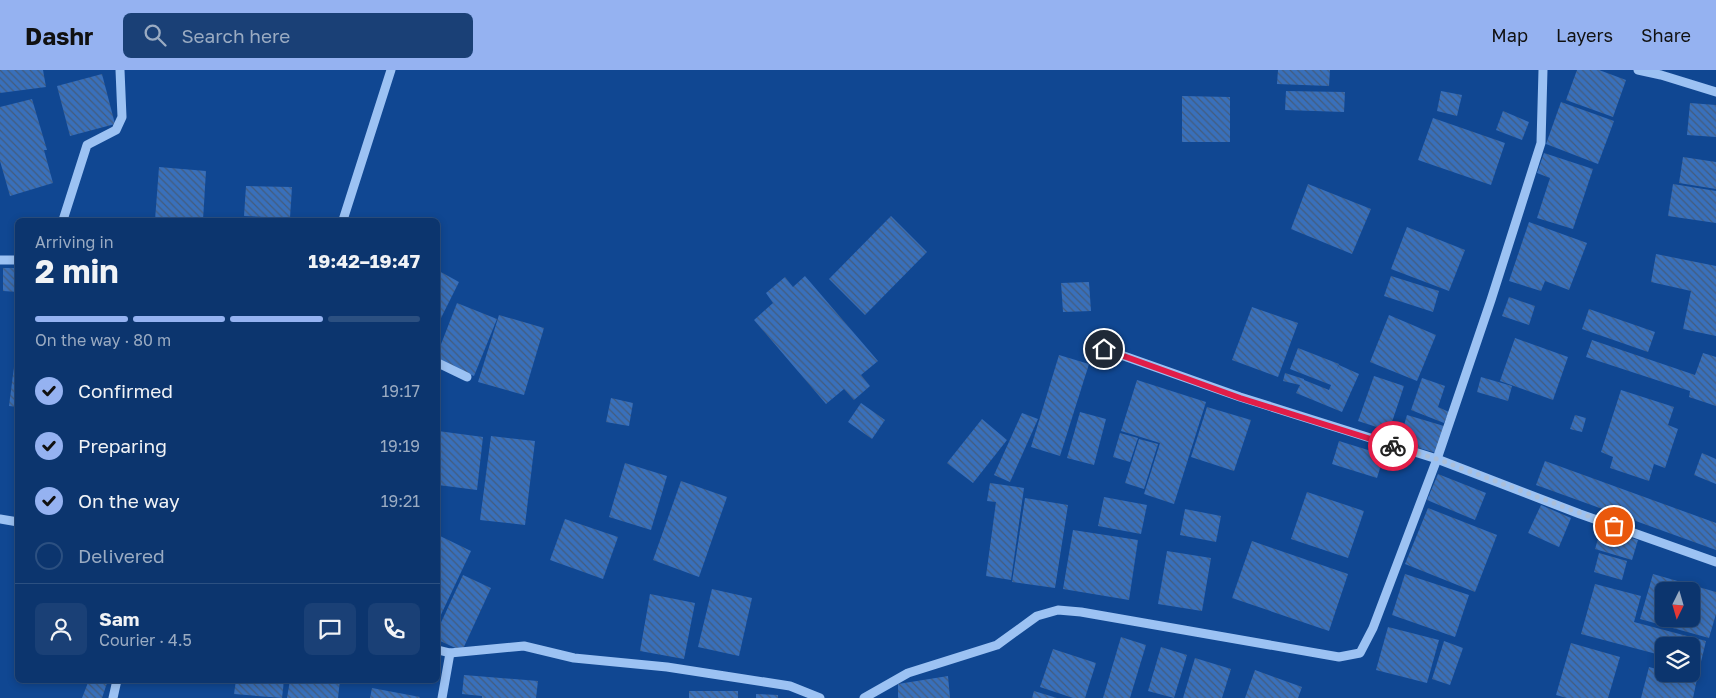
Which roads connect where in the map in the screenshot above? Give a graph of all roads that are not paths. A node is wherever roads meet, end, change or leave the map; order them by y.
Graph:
1 (120, 70) edge
2 (391, 70) edge
3 (1543, 70) edge
4 (1638, 70) edge
5 (1716, 92) edge
6 (64, 218) edge
7 (345, 218) edge
8 (0, 260) edge
9 (15, 260) edge
10 (1104, 349) dead end
11 (440, 364) edge
12 (467, 377) dead end
13 (1437, 459) junction
14 (0, 519) edge
15 (15, 522) edge
16 (1716, 562) edge
17 (440, 650) edge
18 (450, 653) junction
19 (116, 683) edge
20 (114, 698) edge
21 (442, 698) edge
22 (820, 698) edge
23 (864, 698) edge

1 - 6 street
2 - 7 street
3 - 13 street
4 - 5 street
8 - 9 street
10 - 13 street
11 - 12 street
13 - 16 street
13 - 23 street
14 - 15 street
17 - 18 street
18 - 21 street
18 - 22 street
19 - 20 street

